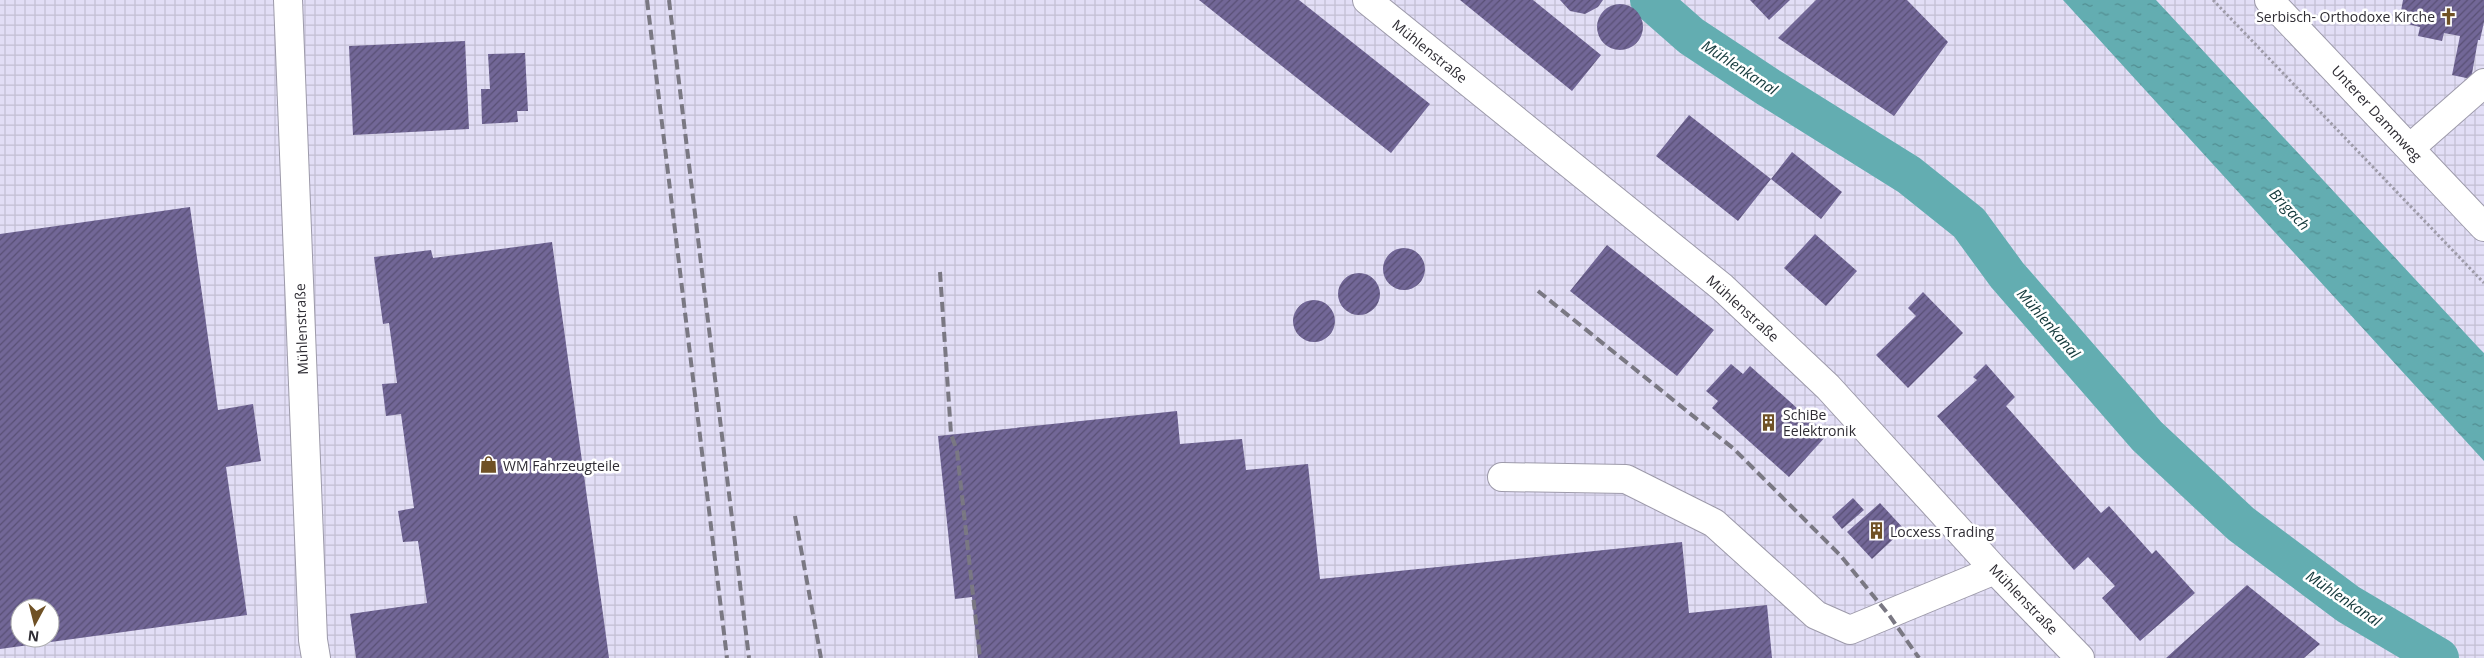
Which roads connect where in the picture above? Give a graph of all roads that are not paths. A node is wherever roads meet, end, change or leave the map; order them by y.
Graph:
1 (288, 0) edge
2 (1367, 0) edge
3 (2269, 0) edge
4 (2484, 83) edge
5 (2410, 148) junction
6 (2484, 227) edge
7 (1502, 477) dead end
8 (1995, 570) junction
9 (316, 658) edge
10 (2080, 658) edge

1 - 9 street, Mühlenstraße
2 - 8 street, Mühlenstraße
3 - 5 street, Unterer Dammweg
4 - 5 street
5 - 6 street, Unterer Dammweg
7 - 8 street
8 - 10 street, Mühlenstraße

